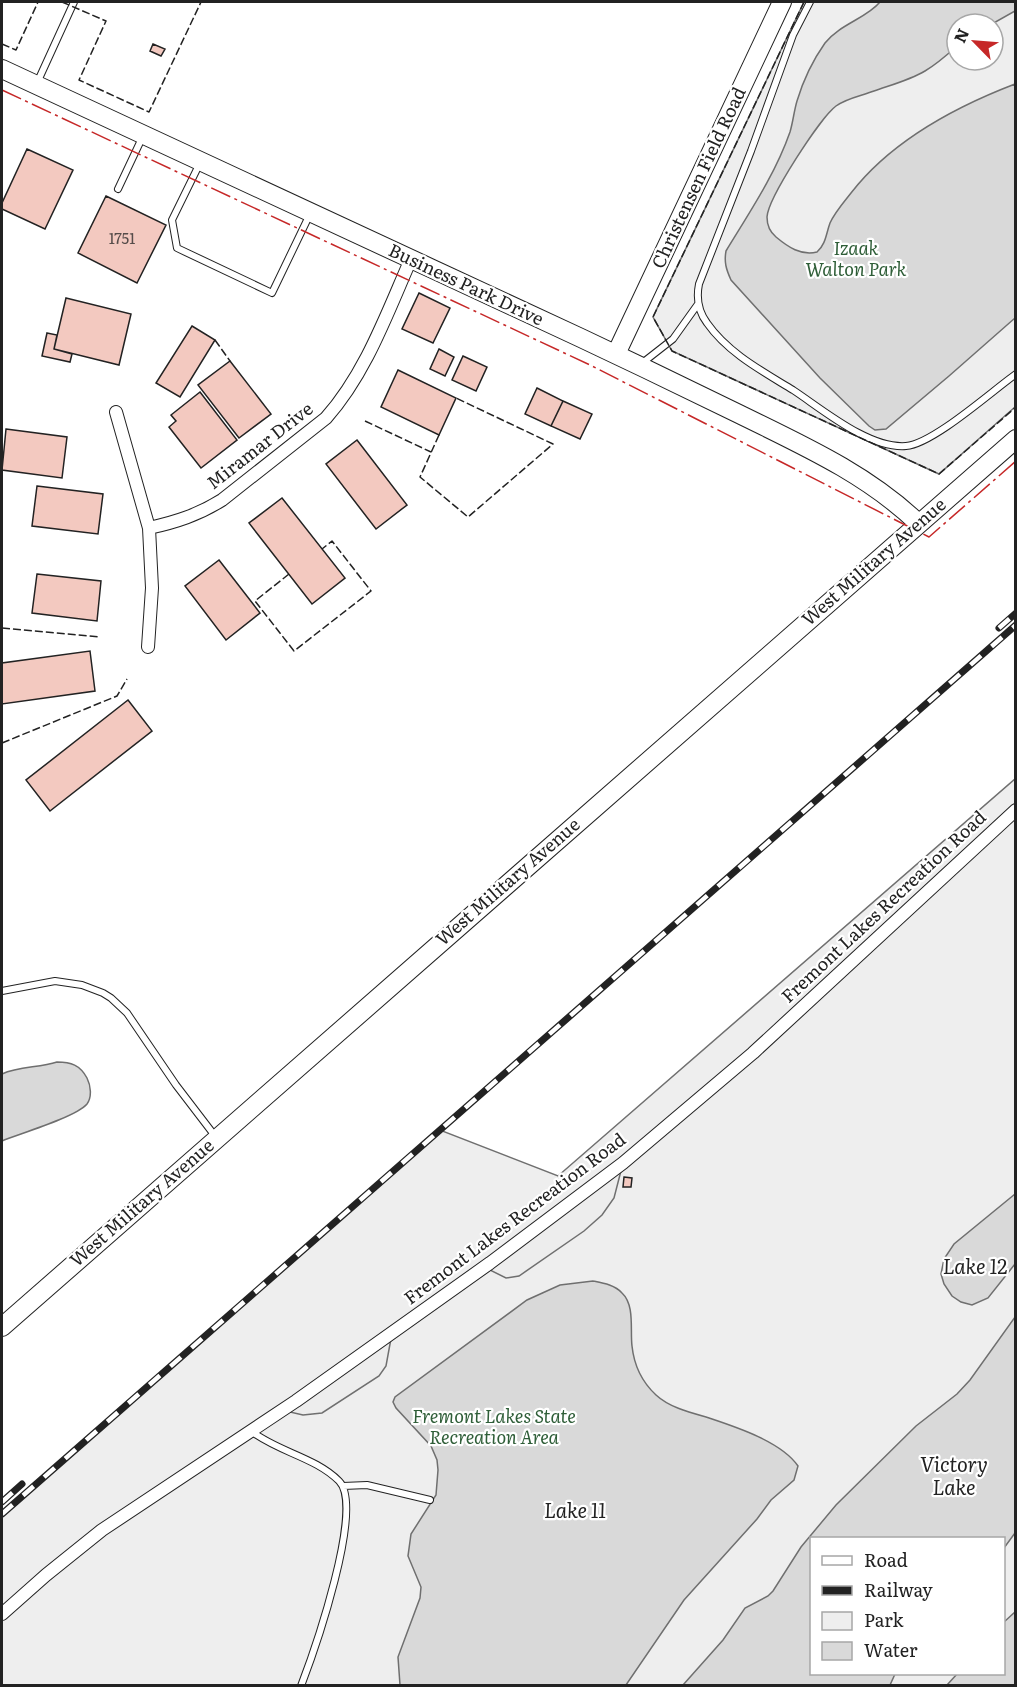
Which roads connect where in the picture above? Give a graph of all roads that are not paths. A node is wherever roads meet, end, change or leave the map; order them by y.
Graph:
1 (74, 2) edge
2 (782, 2) edge
3 (810, 2) edge
4 (2, 69) edge
5 (36, 85) junction
6 (143, 135) junction
7 (201, 162) junction
8 (118, 189) dead end
9 (310, 213) junction
10 (411, 259) junction
11 (698, 304) junction
12 (616, 354) junction
13 (639, 365) junction
14 (1016, 374) edge
15 (116, 412) dead end
16 (1016, 439) edge
17 (918, 523) junction
18 (149, 528) junction
19 (148, 647) dead end
20 (1016, 810) edge
21 (2, 991) edge
22 (216, 1137) junction
23 (2, 1327) edge
24 (251, 1430) junction
25 (343, 1486) junction
26 (430, 1500) dead end
27 (2, 1614) edge
28 (301, 1686) edge

1 - 5 lane
2 - 12 street, Christensen Field Road
3 - 11 lane
4 - 5 street, Business Park Drive
5 - 6 street, Business Park Drive
6 - 7 street, Business Park Drive
6 - 8 lane
7 - 9 street, Business Park Drive
7 - 9 lane
9 - 10 street, Business Park Drive
10 - 12 street, Business Park Drive
10 - 18 street, Miramar Drive
11 - 13 lane
11 - 14 lane
12 - 13 street, Business Park Drive
13 - 17 street, Business Park Drive
15 - 18 street
16 - 17 street, West Military Avenue
17 - 22 street, West Military Avenue
18 - 19 street
20 - 24 street, Fremont Lakes Recreation Road
21 - 22 lane
22 - 23 street, West Military Avenue
24 - 25 lane
24 - 27 street, Fremont Lakes Recreation Road
25 - 26 lane
25 - 28 lane

